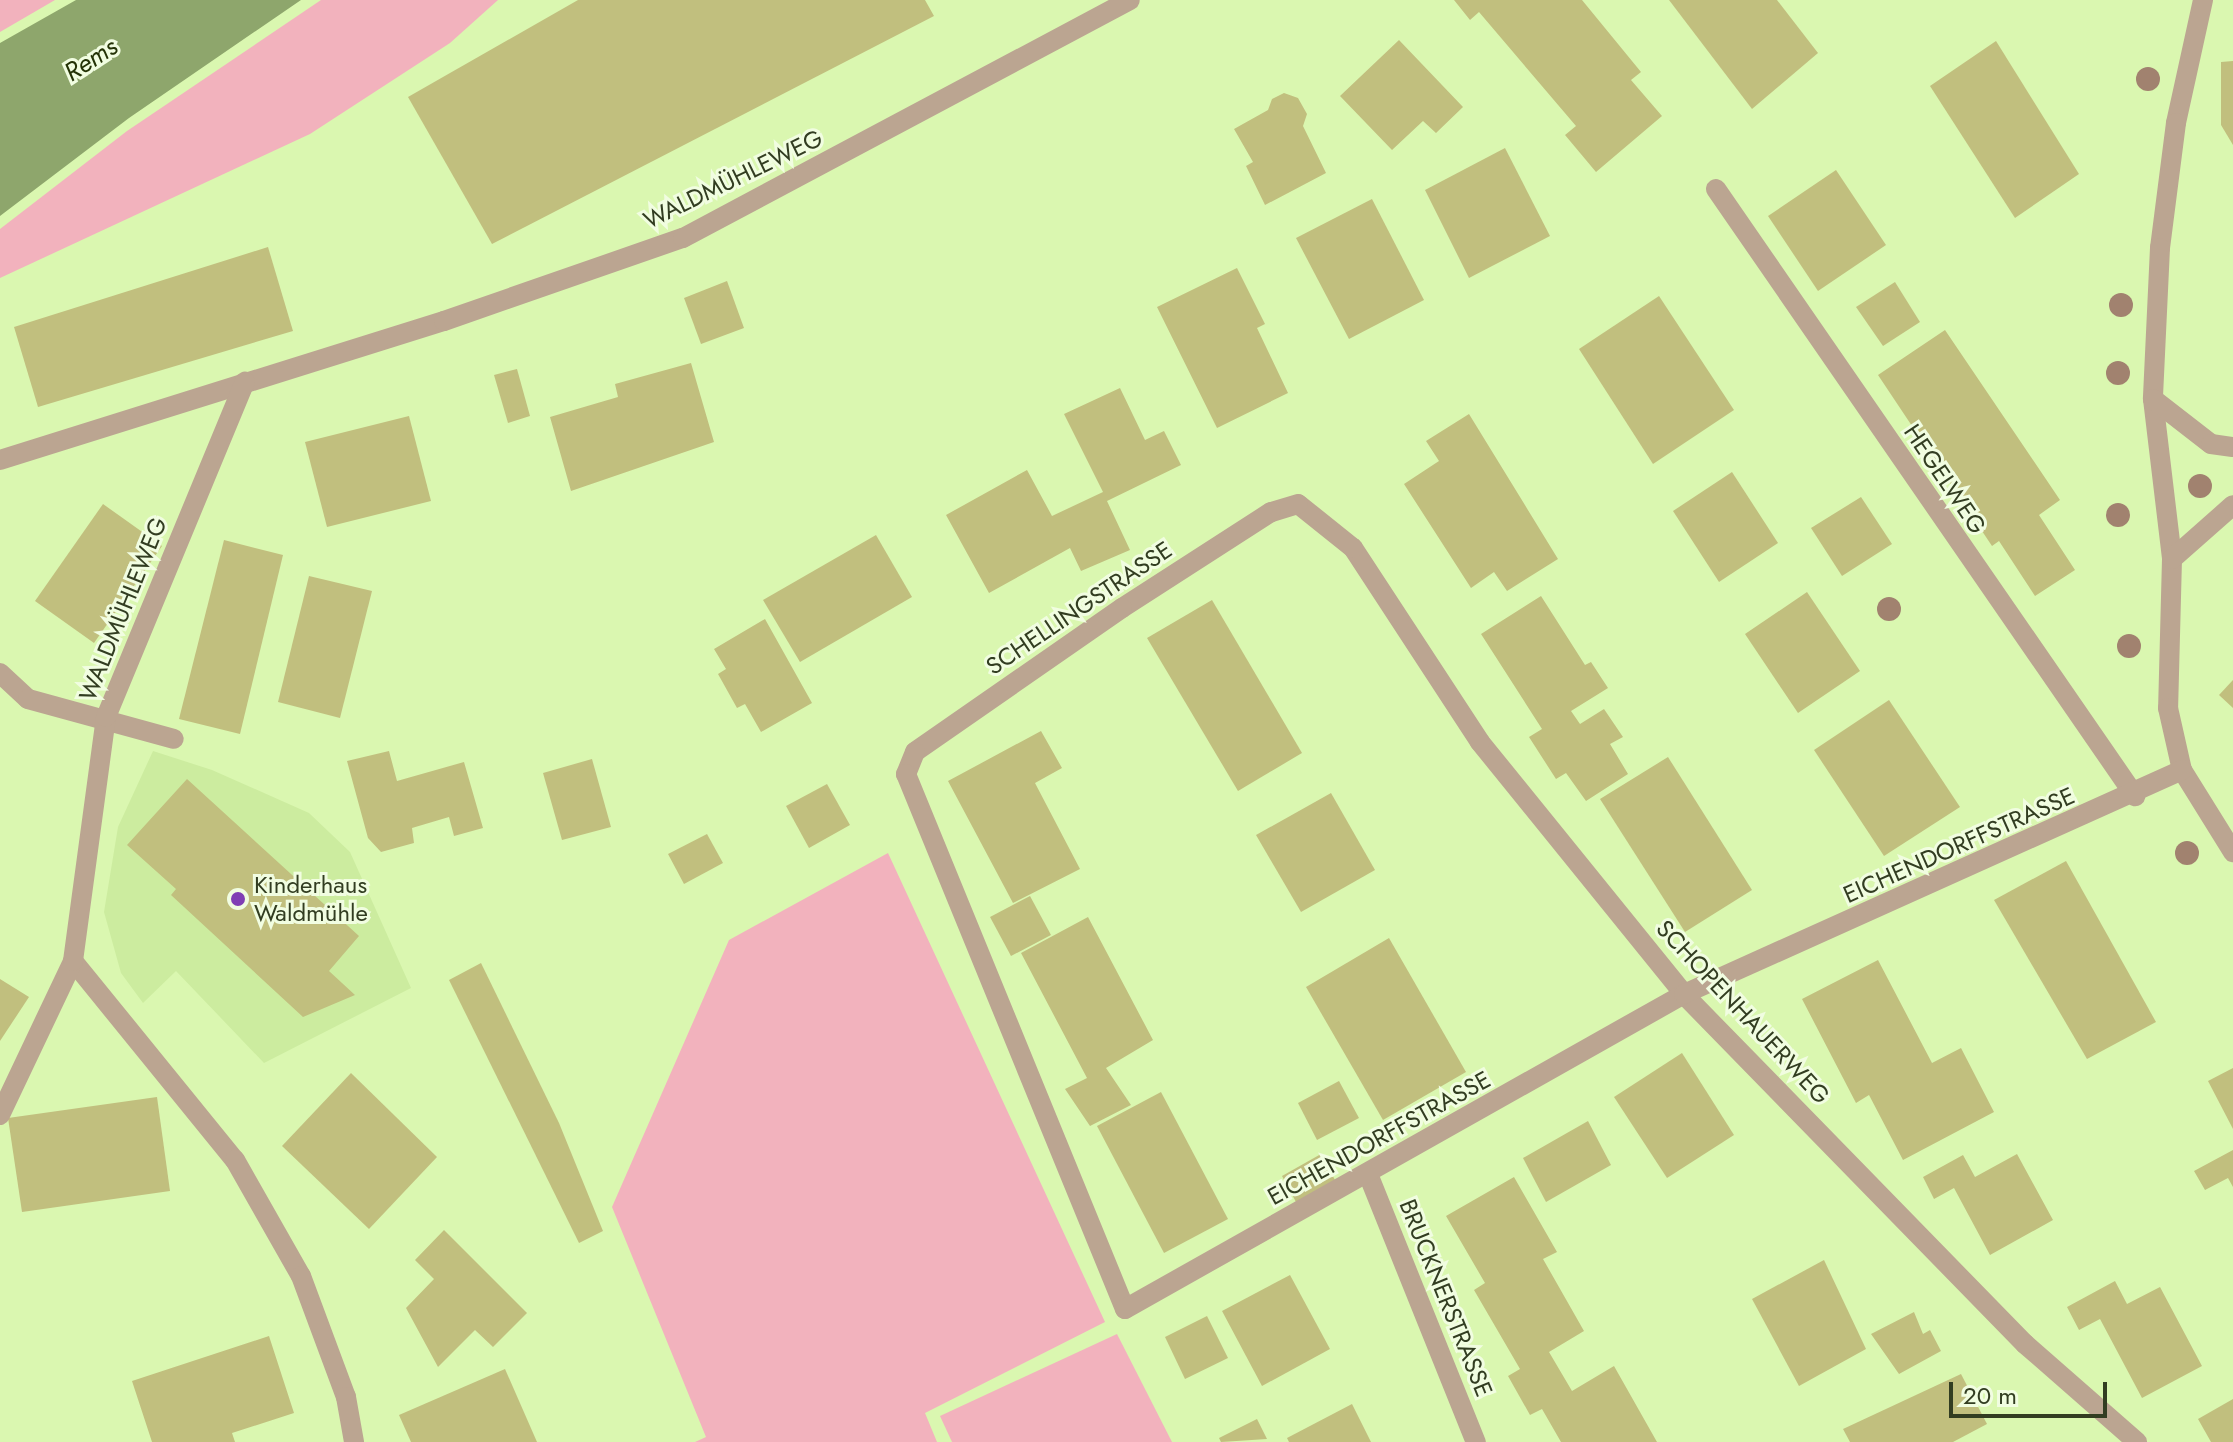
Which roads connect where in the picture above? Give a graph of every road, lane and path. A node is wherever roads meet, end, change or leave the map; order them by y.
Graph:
1 (1130, 0) edge
2 (2203, 0) edge
3 (1716, 189) dead end
4 (245, 382) junction
5 (2153, 399) junction
6 (2233, 447) edge
7 (0, 460) edge
8 (1298, 504) joint
9 (2233, 505) edge
10 (2172, 559) junction
11 (0, 673) edge
12 (106, 717) junction
13 (174, 739) dead end
14 (2182, 770) junction
15 (906, 774) joint
16 (2135, 796) junction
17 (2233, 852) edge
18 (73, 961) junction
19 (1684, 994) junction
20 (0, 1115) edge
21 (1368, 1174) junction
22 (354, 1442) edge
23 (1476, 1442) edge
24 (2137, 1442) edge

1 - 4 street, WALDMÜHLEWEG
2 - 5 street
3 - 16 street, HEGELWEG
4 - 7 street, WALDMÜHLEWEG
4 - 12 street, WALDMÜHLEWEG
5 - 6 street
5 - 10 street
8 - 15 street, SCHELLINGSTRASSE
8 - 19 street, SCHOPENHAUERWEG
9 - 10 street
10 - 14 street
11 - 12 street
12 - 13 street
12 - 18 street, WALDMÜHLEWEG
14 - 16 street, EICHENDORFFSTRASSE
14 - 17 street
15 - 21 street, EICHENDORFFSTRASSE
16 - 19 street, EICHENDORFFSTRASSE
18 - 20 street, WALDMÜHLEWEG
18 - 22 street
19 - 21 street, EICHENDORFFSTRASSE
19 - 24 street, SCHOPENHAUERWEG
21 - 23 street, BRUCKNERSTRASSE

